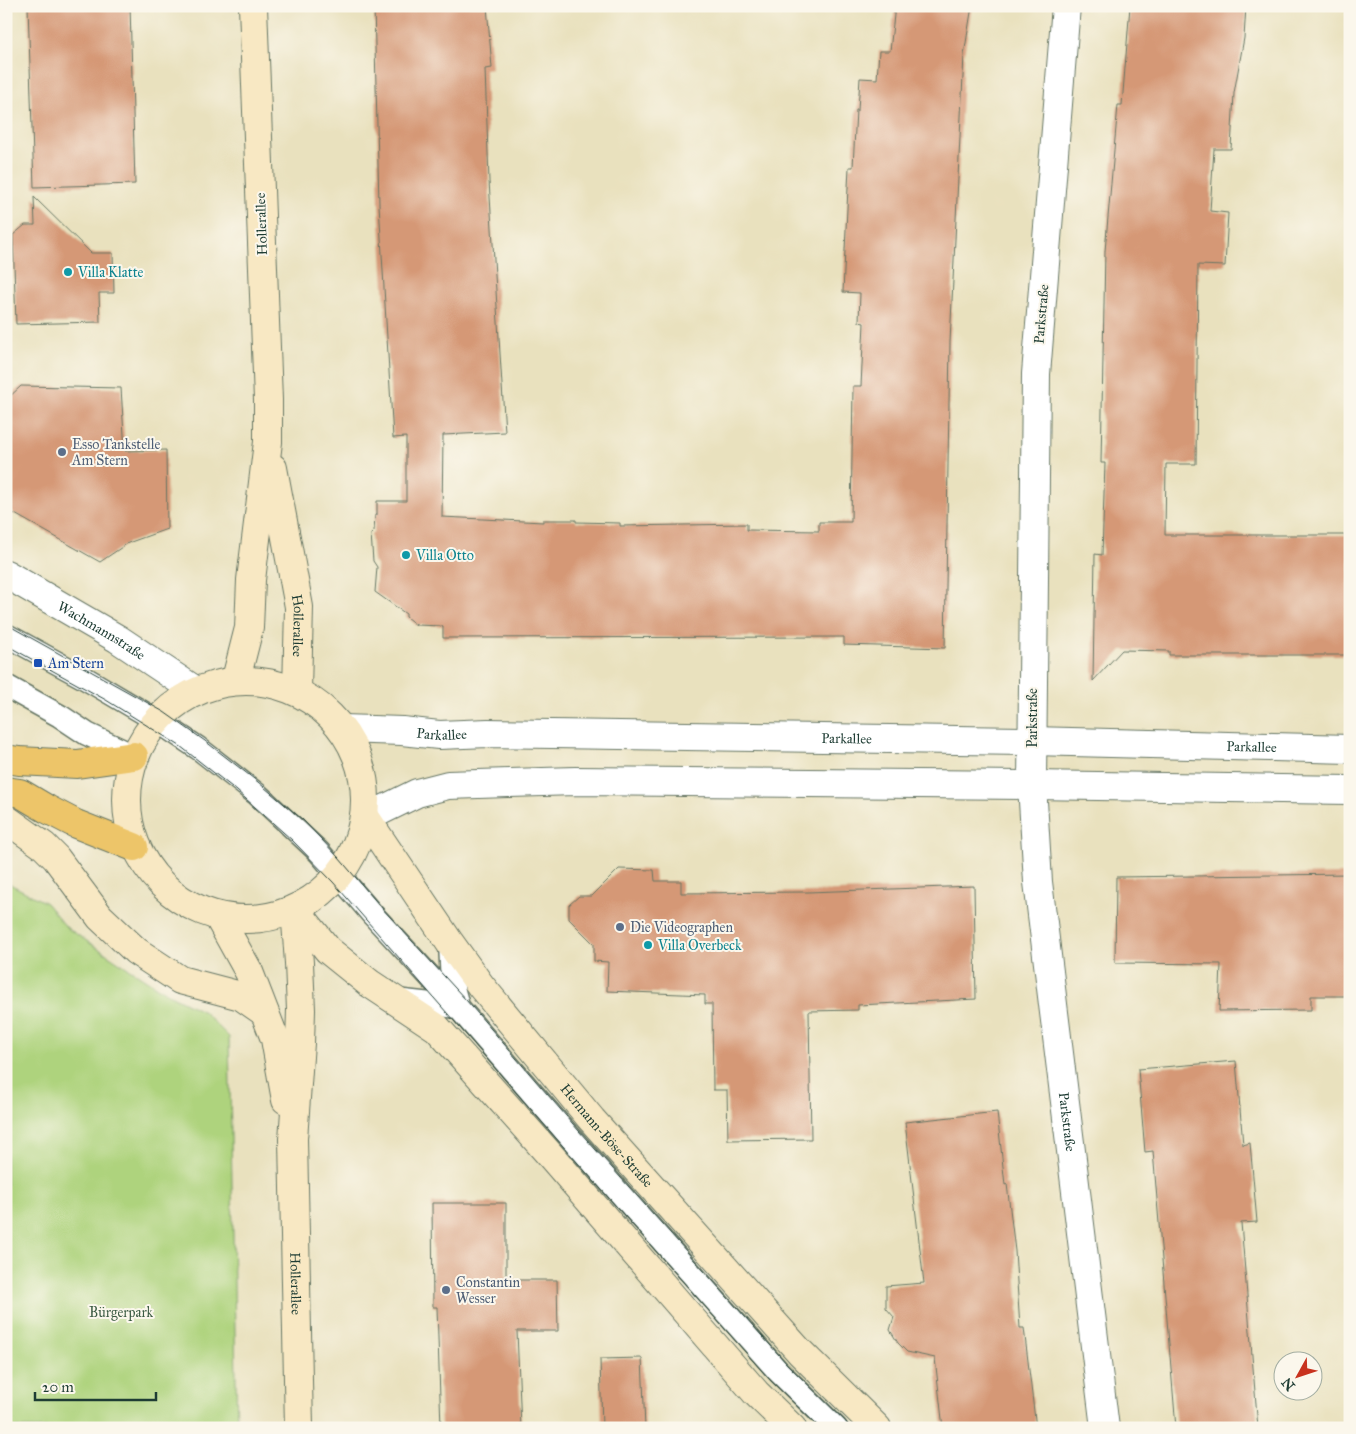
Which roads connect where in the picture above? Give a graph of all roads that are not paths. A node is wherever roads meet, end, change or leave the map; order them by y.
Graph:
1 (253, 6) edge
2 (1066, 6) edge
3 (268, 442) junction
4 (6, 574) edge
5 (6, 635) edge
6 (236, 679) junction
7 (6, 686) edge
8 (196, 691) junction
9 (297, 692) junction
10 (156, 720) junction
11 (344, 729) junction
12 (1032, 741) junction
13 (1350, 749) edge
14 (134, 756) junction
15 (6, 759) edge
16 (1032, 785) junction
17 (1350, 790) edge
18 (6, 791) edge
19 (366, 818) junction
20 (6, 819) edge
21 (134, 847) junction
22 (340, 875) junction
23 (295, 910) junction
24 (219, 918) junction
25 (450, 943) junction
26 (395, 1000) junction
27 (458, 1008) junction
28 (264, 1012) junction
29 (293, 1139) junction
30 (299, 1428) edge
31 (792, 1428) edge
32 (836, 1428) edge
33 (877, 1428) edge
34 (1105, 1428) edge

1 - 3 main road, Hollerallee
2 - 12 street, Parkstraße
3 - 6 main road, Hollerallee
3 - 9 main road, Hollerallee
4 - 8 street, Wachmannstraße
5 - 10 lane
6 - 8 main road
6 - 9 main road
7 - 14 lane
8 - 10 main road
9 - 11 main road
10 - 14 main road
10 - 22 lane
11 - 12 street, Parkallee
11 - 19 main road
12 - 13 street, Parkallee
12 - 16 street, Parkstraße
14 - 15 main road
14 - 21 main road
16 - 17 street
16 - 19 street
16 - 34 street, Parkstraße
18 - 21 main road
19 - 22 main road
19 - 25 main road, Hermann-Böse-Straße
20 - 28 main road
21 - 24 main road
22 - 23 main road
22 - 27 lane
23 - 24 main road
23 - 26 main road
23 - 29 main road, Hollerallee
24 - 28 main road, Hollerallee
25 - 27 lane
25 - 33 main road, Hermann-Böse-Straße
26 - 27 lane
26 - 31 main road
27 - 32 lane
28 - 29 main road, Hollerallee
29 - 30 main road, Hollerallee

